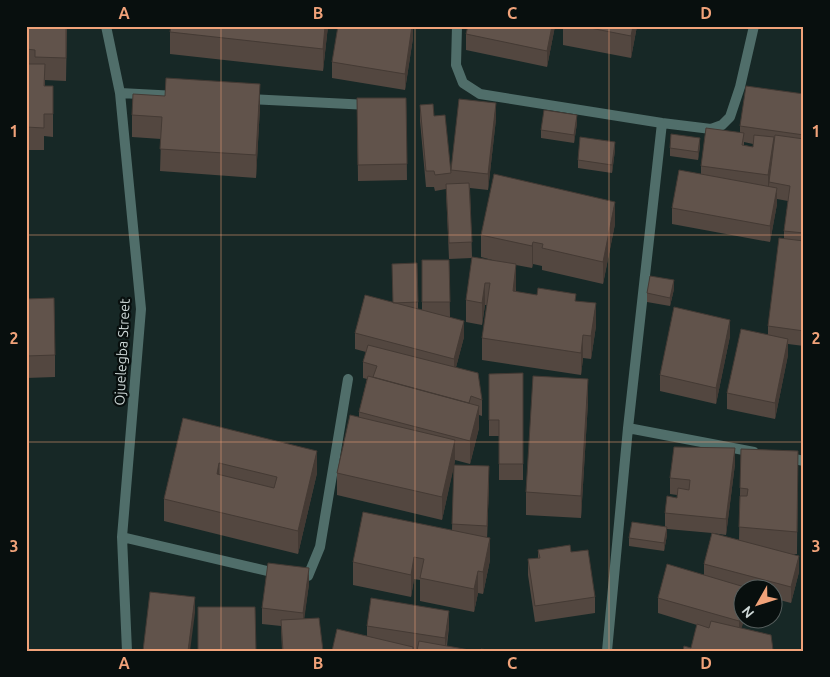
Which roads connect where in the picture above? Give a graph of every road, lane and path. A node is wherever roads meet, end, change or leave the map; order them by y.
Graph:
1 (106, 26) edge
2 (457, 26) edge
3 (754, 26) edge
4 (120, 93) junction
5 (188, 96) edge
6 (236, 99) edge
7 (370, 105) edge
8 (662, 123) junction
9 (348, 379) dead end
10 (628, 428) junction
11 (804, 461) edge
12 (122, 537) junction
13 (127, 651) edge
14 (607, 651) edge

1 - 4 street, Ojuelegba Street
2 - 8 street
3 - 8 street
4 - 5 street
4 - 12 street, Ojuelegba Street
6 - 7 street
8 - 10 street
9 - 12 street
10 - 11 street
10 - 14 street
12 - 13 street, Ojuelegba Street

